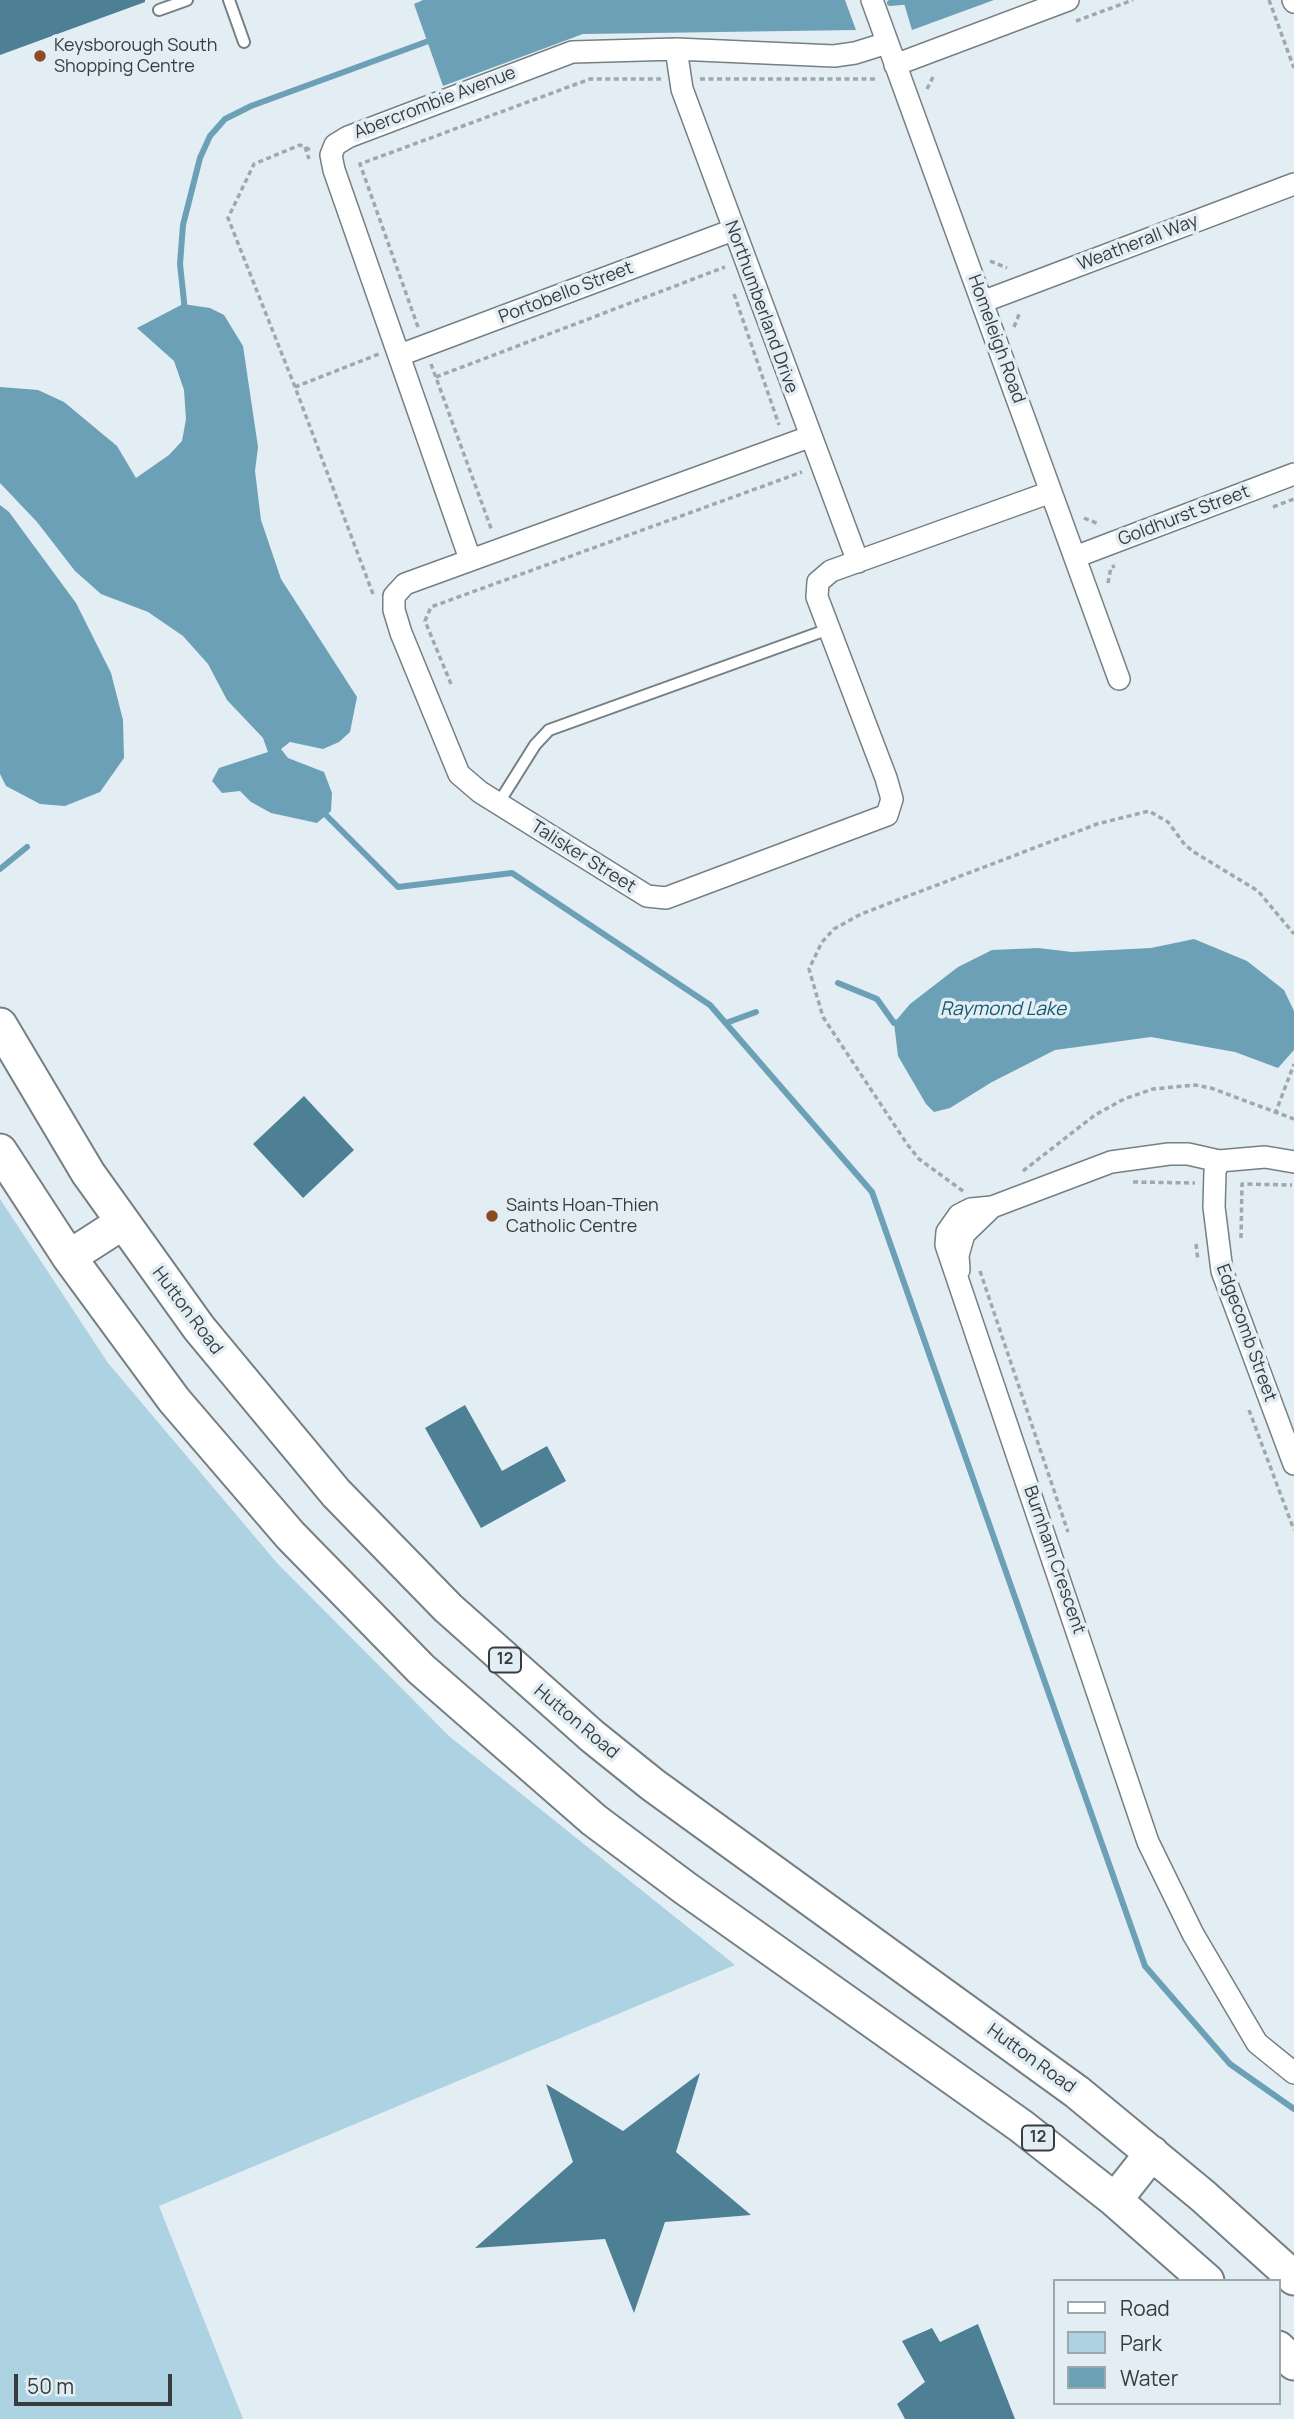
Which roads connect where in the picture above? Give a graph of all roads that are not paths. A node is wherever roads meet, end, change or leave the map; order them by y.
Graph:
1 (187, 0) edge
2 (229, 0) edge
3 (872, 0) edge
4 (1068, 0) edge
5 (159, 10) dead end
6 (244, 42) dead end
7 (887, 43) junction
8 (676, 49) junction
9 (895, 65) junction
10 (1294, 184) edge
11 (733, 230) junction
12 (982, 302) junction
13 (399, 351) junction
14 (809, 438) junction
15 (1294, 474) edge
16 (1052, 492) junction
17 (1075, 557) junction
18 (470, 559) junction
19 (858, 562) junction
20 (829, 629) junction
21 (1119, 679) dead end
22 (498, 804) junction
23 (0, 1025) edge
24 (0, 1151) edge
25 (1294, 1162) edge
26 (1219, 1168) junction
27 (122, 1223) junction
28 (69, 1257) junction
29 (1289, 1436) edge
30 (1294, 1464) edge
31 (1294, 2073) edge
32 (1152, 2153) junction
33 (1115, 2200) junction
34 (1294, 2278) edge
35 (1206, 2279) edge
36 (1280, 2349) edge
37 (1294, 2363) edge

1 - 5 lane
2 - 6 lane
3 - 7 street, Homeleigh Road
4 - 9 street
7 - 8 street, Abercrombie Avenue
7 - 9 street, Homeleigh Road
8 - 11 street, Northumberland Drive
8 - 13 street, Abercrombie Avenue
9 - 12 street, Homeleigh Road
10 - 12 street, Weatherall Way
11 - 13 street, Portobello Street
11 - 14 street, Northumberland Drive
12 - 16 street, Homeleigh Road
13 - 18 street
14 - 18 street, Talisker Street
14 - 19 street, Northumberland Drive
15 - 17 street, Goldhurst Street
16 - 17 street, Homeleigh Road
16 - 19 street, Talisker Street
17 - 21 street, Homeleigh Road
18 - 22 street, Talisker Street
19 - 20 street, Talisker Street
20 - 22 lane
20 - 22 street, Talisker Street
23 - 27 main road, Hutton Road / 12
24 - 28 main road, 12
25 - 26 street, Burnham Crescent
26 - 29 street, Edgecomb Street
26 - 31 street, Burnham Crescent
27 - 28 main road
27 - 32 main road, Hutton Road / 12
28 - 33 main road, 12
29 - 30 street, Edgecomb Street
32 - 33 main road
32 - 34 main road, Hutton Road / 12
33 - 35 main road, 12
36 - 37 main road

